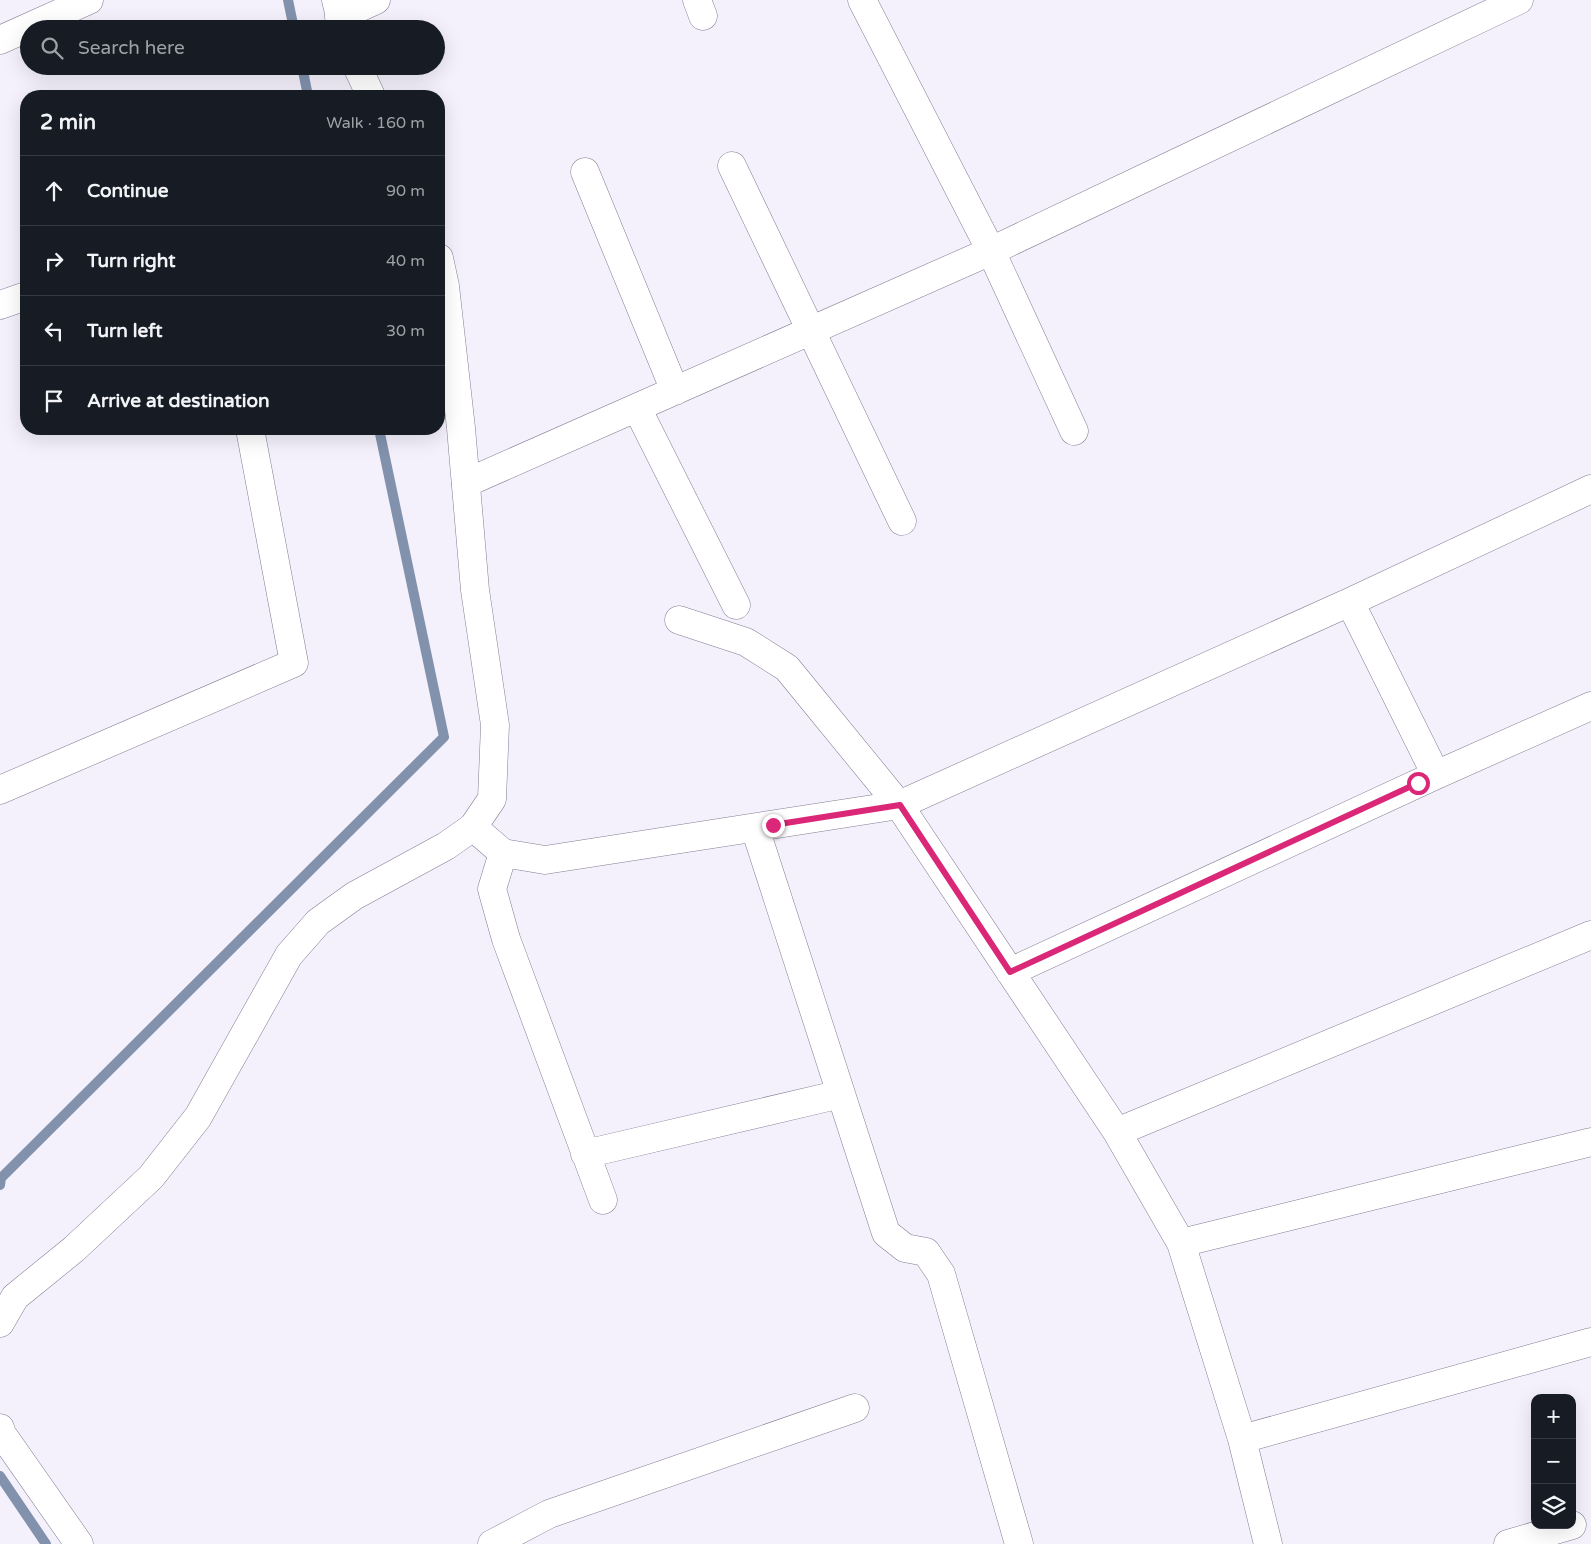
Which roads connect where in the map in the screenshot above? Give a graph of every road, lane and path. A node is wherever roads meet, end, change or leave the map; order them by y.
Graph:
1 (89, 0) edge
2 (376, 0) edge
3 (864, 0) edge
4 (1519, 0) edge
5 (340, 15) edge
6 (44, 20) edge
7 (20, 31) edge
8 (0, 40) edge
9 (360, 75) edge
10 (368, 90) edge
11 (732, 166) dead end
12 (584, 172) dead end
13 (991, 251) junction
14 (445, 286) edge
15 (20, 298) edge
16 (0, 305) edge
17 (812, 331) junction
18 (676, 391) junction
19 (637, 408) junction
20 (1074, 431) dead end
21 (251, 435) edge
22 (466, 483) junction
23 (1591, 489) edge
24 (902, 521) dead end
25 (1350, 602) junction
26 (736, 605) dead end
27 (679, 620) dead end
28 (1591, 706) edge
29 (1436, 775) junction
30 (0, 790) edge
31 (900, 805) junction
32 (473, 827) junction
33 (755, 828) junction
34 (503, 853) junction
35 (1591, 935) edge
36 (1010, 972) junction
37 (841, 1094) junction
38 (1116, 1132) junction
39 (1591, 1142) edge
40 (585, 1154) junction
41 (602, 1200) dead end
42 (1181, 1244) junction
43 (0, 1323) edge
44 (1591, 1342) edge
45 (855, 1408) dead end
46 (1, 1433) edge
47 (1242, 1439) junction
48 (1591, 1520) edge
49 (1576, 1524) edge
50 (1559, 1529) edge
51 (79, 1544) edge
52 (492, 1544) edge
53 (1019, 1544) edge
54 (1268, 1544) edge
55 (1508, 1544) edge

1 - 6 street
2 - 5 street
3 - 13 street
4 - 13 street
7 - 8 street
9 - 10 street
11 - 17 street
12 - 18 street
13 - 17 street
13 - 20 street
14 - 22 street
15 - 16 street
17 - 18 street
17 - 24 street
18 - 19 street
19 - 22 street
19 - 26 street
21 - 30 street
22 - 32 street
23 - 25 street
25 - 29 street
25 - 31 street
27 - 31 street
28 - 29 street
29 - 36 street
31 - 33 street
31 - 36 street
32 - 34 street
32 - 43 street
33 - 34 street
33 - 37 street
34 - 40 street
35 - 38 street
36 - 38 street
37 - 40 street
37 - 53 street
38 - 42 street
39 - 42 street
40 - 41 street
42 - 47 street
44 - 47 street
45 - 52 street
46 - 51 street
47 - 54 street
48 - 49 street
50 - 55 street

